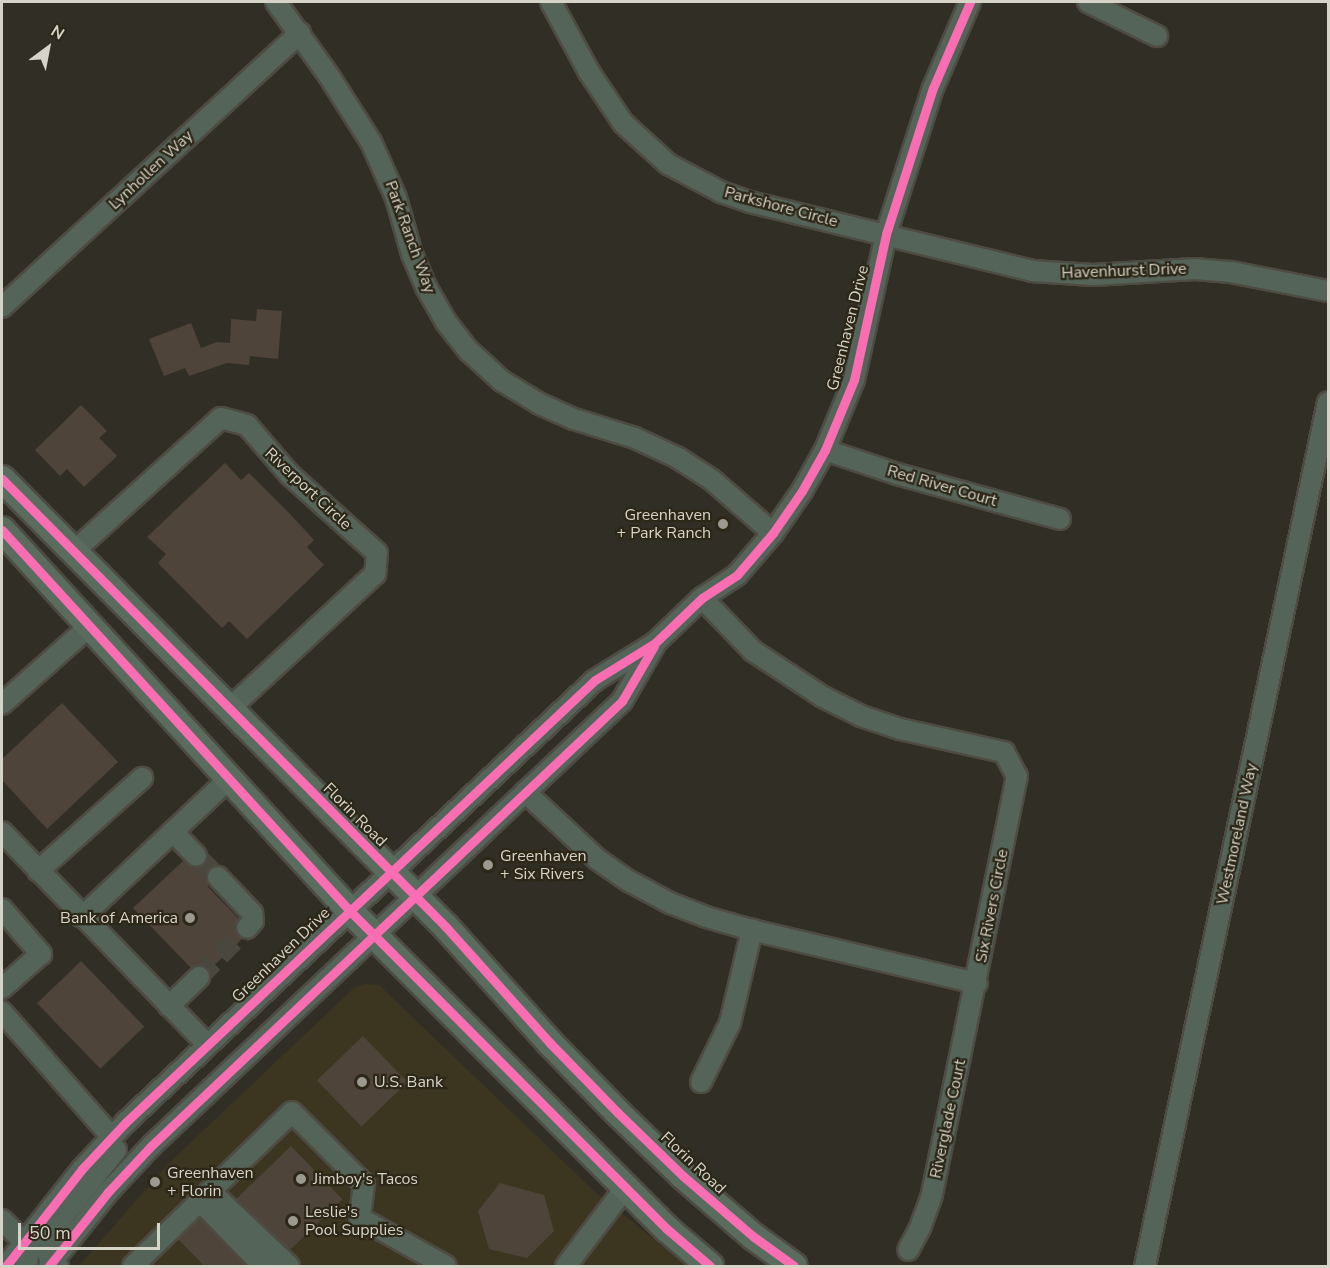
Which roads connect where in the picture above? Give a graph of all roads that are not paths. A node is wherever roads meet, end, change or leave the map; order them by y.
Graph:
1 (276, 2) edge
2 (551, 2) edge
3 (970, 2) edge
4 (1088, 2) edge
5 (300, 33) junction
6 (1157, 36) dead end
7 (886, 234) junction
8 (1329, 291) edge
9 (2, 307) edge
10 (1329, 402) edge
11 (825, 450) junction
12 (2, 479) edge
13 (1059, 519) dead end
14 (2, 530) edge
15 (773, 533) junction
16 (72, 553) junction
17 (702, 598) junction
18 (90, 626) junction
19 (655, 643) junction
20 (2, 704) edge
21 (228, 710) junction
22 (142, 778) dead end
23 (228, 780) junction
24 (525, 792) junction
25 (2, 832) edge
26 (173, 832) junction
27 (196, 856) tunnel mouth
28 (38, 871) junction
29 (391, 872) junction
30 (218, 878) tunnel mouth
31 (414, 896) junction
32 (2, 909) edge
33 (349, 910) junction
34 (82, 918) junction
35 (247, 928) dead end
36 (753, 930) junction
37 (374, 934) junction
38 (199, 976) tunnel mouth
39 (977, 983) junction
40 (2, 988) edge
41 (169, 1006) junction
42 (2, 1012) edge
43 (207, 1045) junction
44 (701, 1082) dead end
45 (142, 1107) junction
46 (112, 1137) junction
47 (626, 1187) junction
48 (205, 1196) junction
49 (2, 1220) edge
50 (25, 1242) junction
51 (908, 1250) dead end
52 (53, 1265) edge
53 (6, 1266) edge
54 (27, 1266) edge
55 (133, 1266) edge
56 (263, 1266) edge
57 (289, 1266) edge
58 (446, 1266) edge
59 (566, 1266) edge
60 (710, 1266) edge
61 (794, 1266) edge
62 (1145, 1266) edge

1 - 5 street, Park Ranch Way
2 - 7 street, Parkshore Circle
3 - 7 street, Greenhaven Drive
4 - 6 street
5 - 9 street, Lynhollen Way
5 - 15 street, Park Ranch Way
7 - 8 street, Havenhurst Drive
7 - 11 street, Greenhaven Drive
10 - 62 street, Westmoreland Way
11 - 13 street, Red River Court
11 - 15 street, Greenhaven Drive
12 - 16 main road, Florin Road
14 - 18 main road
15 - 17 street, Greenhaven Drive
16 - 21 main road, Florin Road
16 - 21 street, Riverport Circle
17 - 19 street, Greenhaven Drive
17 - 39 street, Six Rivers Circle
18 - 20 street
18 - 23 main road
19 - 24 street, Greenhaven Drive
19 - 29 street, Greenhaven Drive
21 - 29 main road, Florin Road
22 - 28 street
23 - 26 street
23 - 33 main road
24 - 31 street, Greenhaven Drive
24 - 36 street, Six Rivers Circle
25 - 28 street
26 - 27 street
26 - 34 street
28 - 34 street
29 - 31 main road, Florin Road
29 - 33 street, Greenhaven Drive
30 - 35 street
31 - 37 street, Greenhaven Drive
31 - 61 main road, Florin Road
32 - 40 street
33 - 37 main road
33 - 43 street, Greenhaven Drive
34 - 41 street
36 - 39 street, Six Rivers Circle
36 - 44 street
37 - 47 main road
37 - 52 street, Greenhaven Drive
38 - 41 street
39 - 51 street, Riverglade Court
41 - 43 street
42 - 46 street
43 - 45 street, Greenhaven Drive
45 - 46 street, Greenhaven Drive
45 - 52 street
46 - 50 street, Greenhaven Drive
47 - 59 street
47 - 60 main road
48 - 55 street
48 - 56 street
48 - 57 street
48 - 58 street
49 - 50 street
50 - 53 street, Greenhaven Drive
50 - 54 street

